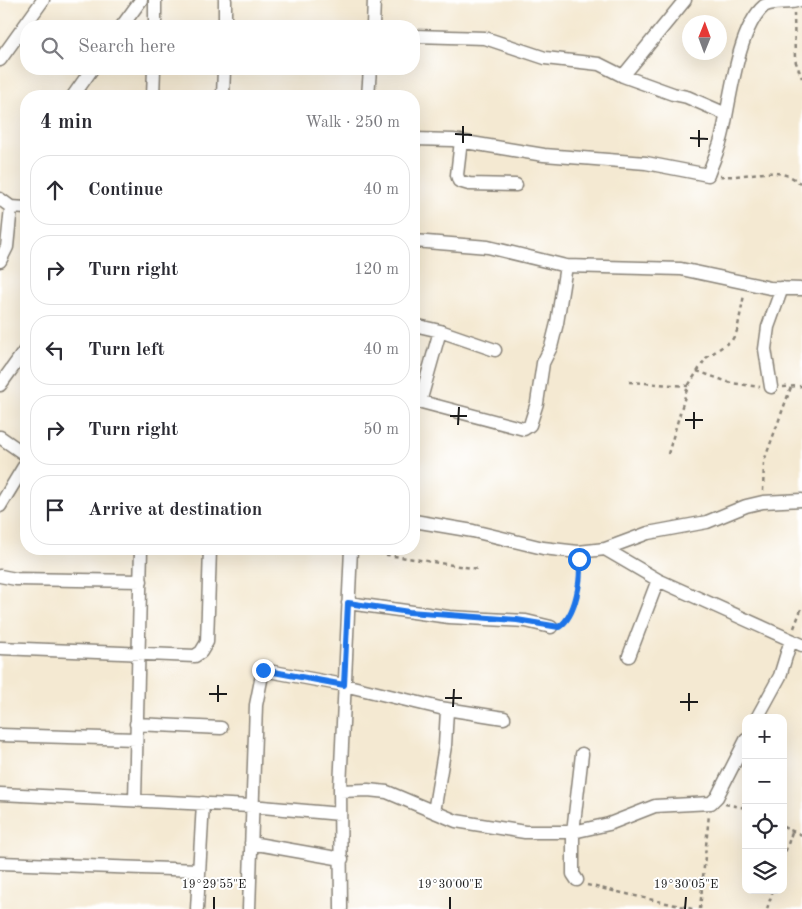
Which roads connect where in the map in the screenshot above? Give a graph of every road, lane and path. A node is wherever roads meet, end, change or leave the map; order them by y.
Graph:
1 (43, 0) edge
2 (140, 0) edge
3 (155, 0) edge
4 (225, 0) edge
5 (374, 0) edge
6 (685, 0) edge
7 (799, 1) edge
8 (29, 20) edge
9 (126, 20) edge
10 (155, 20) edge
11 (224, 20) edge
12 (373, 20) edge
13 (20, 32) edge
14 (420, 36) edge
15 (0, 60) edge
16 (88, 75) edge
17 (154, 75) edge
18 (224, 75) edge
19 (370, 75) edge
20 (624, 76) junction
21 (802, 78) edge
22 (77, 90) edge
23 (153, 90) edge
24 (223, 90) edge
25 (368, 90) edge
26 (726, 114) junction
27 (420, 139) edge
28 (461, 141) junction
29 (708, 175) junction
30 (516, 185) dead end
31 (802, 185) edge
32 (0, 199) edge
33 (11, 207) junction
34 (20, 208) edge
35 (420, 241) edge
36 (0, 261) edge
37 (566, 266) junction
38 (745, 284) junction
39 (782, 288) junction
40 (802, 289) edge
41 (420, 326) edge
42 (440, 331) junction
43 (494, 350) dead end
44 (20, 357) edge
45 (697, 371) junction
46 (628, 382) dead end
47 (0, 385) edge
48 (688, 386) junction
49 (802, 386) edge
50 (771, 387) junction
51 (791, 387) junction
52 (420, 392) edge
53 (420, 402) edge
54 (0, 437) edge
55 (20, 451) edge
56 (668, 454) dead end
57 (20, 473) edge
58 (802, 500) edge
59 (764, 502) junction
60 (0, 506) edge
61 (420, 522) edge
62 (605, 549) junction
63 (578, 552) junction
64 (141, 555) edge
65 (210, 555) edge
66 (355, 555) edge
67 (388, 555) edge
68 (478, 569) dead end
69 (0, 576) edge
70 (658, 580) junction
71 (141, 581) junction
72 (348, 603) junction
73 (802, 607) edge
74 (551, 627) joint
75 (796, 642) edge
76 (0, 648) edge
77 (138, 654) junction
78 (630, 656) dead end
79 (344, 685) junction
80 (447, 710) junction
81 (759, 714) edge
82 (504, 718) dead end
83 (136, 724) junction
84 (220, 728) dead end
85 (0, 735) edge
86 (136, 739) junction
87 (742, 748) edge
88 (582, 754) dead end
89 (340, 791) junction
90 (0, 794) edge
91 (135, 800) junction
92 (203, 803) junction
93 (710, 803) junction
94 (251, 806) junction
95 (742, 807) edge
96 (434, 812) junction
97 (340, 814) junction
98 (787, 829) edge
99 (573, 832) junction
100 (792, 832) junction
101 (802, 835) edge
102 (251, 843) junction
103 (786, 849) edge
104 (342, 859) junction
105 (0, 863) edge
106 (199, 870) junction
107 (577, 880) joint
108 (772, 894) edge
109 (197, 909) edge
110 (249, 909) edge
111 (341, 909) edge
112 (693, 909) edge
113 (700, 909) edge
114 (767, 909) edge

1 - 8 street
2 - 9 street
3 - 10 street
4 - 11 street
5 - 12 street
6 - 20 street
7 - 21 path
7 - 26 street
13 - 15 street
14 - 20 street
16 - 22 street
17 - 23 street
18 - 24 street
19 - 25 street
20 - 26 street
26 - 29 street
27 - 28 street
28 - 29 street
28 - 30 street
29 - 31 path
32 - 33 street
33 - 34 street
33 - 36 street
35 - 37 street
37 - 38 street
37 - 53 street
38 - 39 street
38 - 45 path
39 - 40 street
39 - 50 street
41 - 42 street
42 - 43 street
42 - 52 street
44 - 47 street
45 - 48 path
45 - 50 path
46 - 48 path
48 - 56 path
49 - 51 path
50 - 51 path
51 - 59 path
54 - 55 street
57 - 60 street
58 - 59 street
59 - 62 street
61 - 63 street
62 - 63 street
62 - 70 street
63 - 74 path
64 - 71 street
65 - 77 street
66 - 72 street
67 - 68 path
69 - 71 street
70 - 75 street
70 - 78 street
71 - 77 street
72 - 74 street
72 - 79 street
73 - 75 path
75 - 81 street
76 - 77 street
77 - 83 street
79 - 80 street
79 - 89 street
79 - 94 street
80 - 82 street
80 - 96 street
83 - 84 street
83 - 86 street
85 - 86 street
86 - 91 street
87 - 93 street
88 - 99 street
89 - 96 street
89 - 97 street
90 - 91 street
91 - 92 street
92 - 94 street
92 - 106 street
93 - 95 path
93 - 99 street
93 - 113 path
94 - 97 street
94 - 102 street
96 - 99 street
97 - 104 street
98 - 100 path
99 - 107 street
100 - 101 path
100 - 103 path
102 - 104 street
102 - 110 street
104 - 111 street
105 - 106 street
106 - 109 street
107 - 112 path
108 - 114 path

